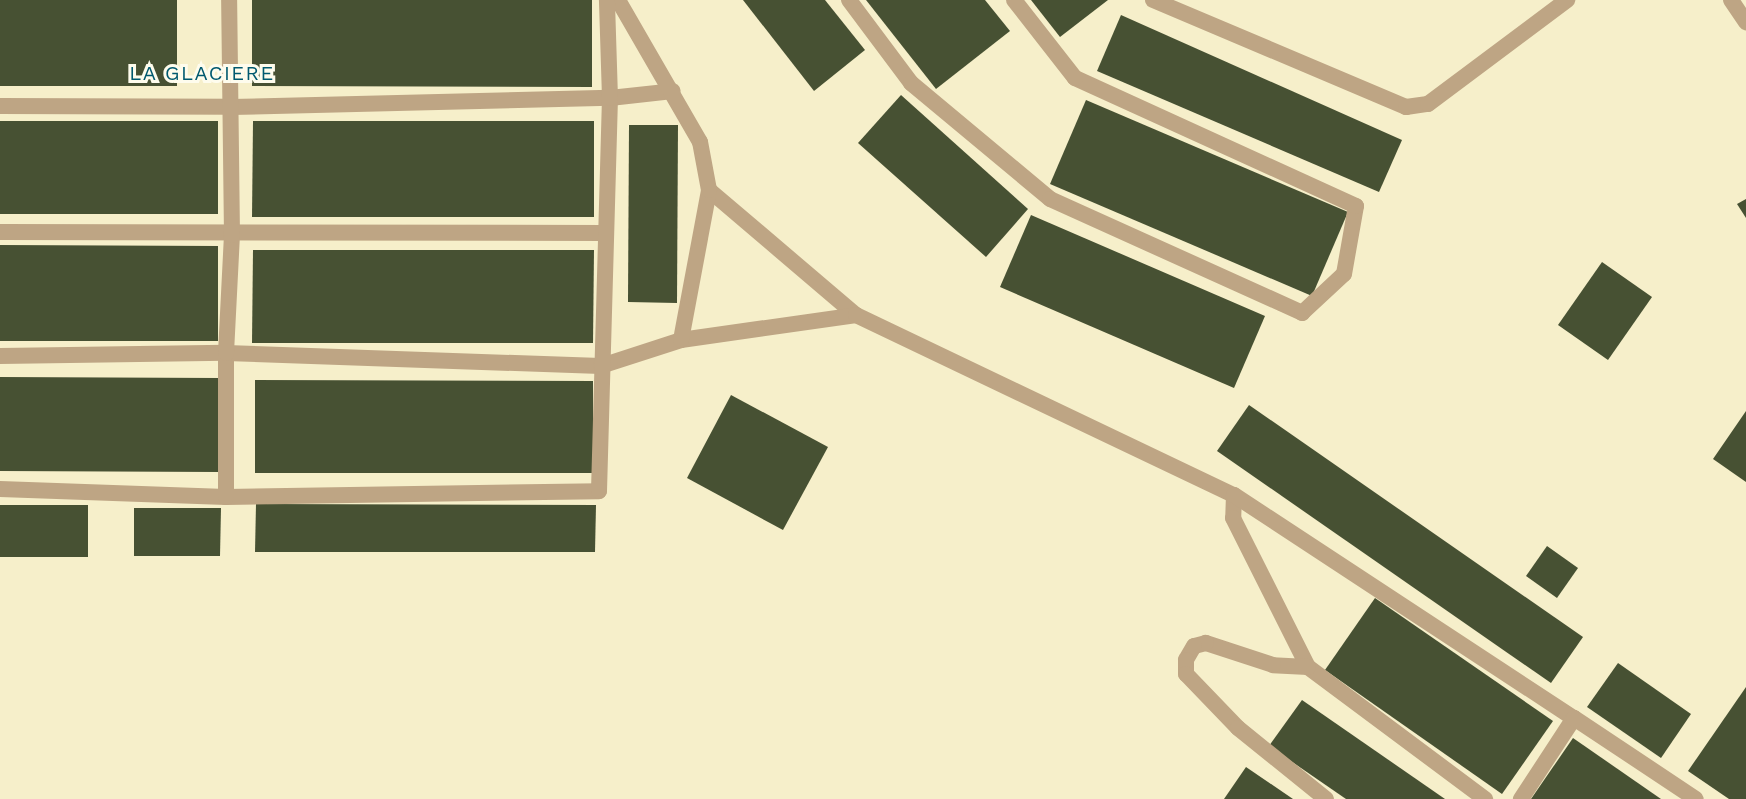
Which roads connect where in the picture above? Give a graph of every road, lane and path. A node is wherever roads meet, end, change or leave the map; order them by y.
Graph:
1 (229, 0) edge
2 (607, 0) edge
3 (618, 0) edge
4 (849, 0) edge
5 (1014, 0) edge
6 (1153, 0) edge
7 (1567, 0) edge
8 (1731, 0) edge
9 (1746, 22) edge
10 (673, 91) junction
11 (610, 98) junction
12 (0, 106) edge
13 (231, 107) junction
14 (709, 190) junction
15 (0, 232) edge
16 (606, 233) junction
17 (232, 235) junction
18 (856, 315) junction
19 (681, 340) junction
20 (226, 353) junction
21 (0, 356) edge
22 (602, 366) junction
23 (0, 489) edge
24 (1234, 495) junction
25 (226, 497) junction
26 (1308, 668) junction
27 (1574, 718) junction
28 (1326, 799) edge
29 (1485, 799) edge
30 (1521, 799) edge
31 (1696, 799) edge

1 - 13 street
2 - 11 street
3 - 10 street
4 - 5 street
6 - 7 street
8 - 9 street
10 - 11 street
10 - 14 street
11 - 13 street
11 - 16 street
12 - 13 street
13 - 17 street
14 - 18 street
14 - 19 street
15 - 17 street
16 - 17 street
16 - 22 street
17 - 20 street
18 - 19 street
18 - 24 street
19 - 22 street
20 - 21 street
20 - 22 street
20 - 25 street
22 - 25 street
23 - 25 street
24 - 26 street
24 - 27 street
26 - 28 street
26 - 29 street
27 - 30 street
27 - 31 street

